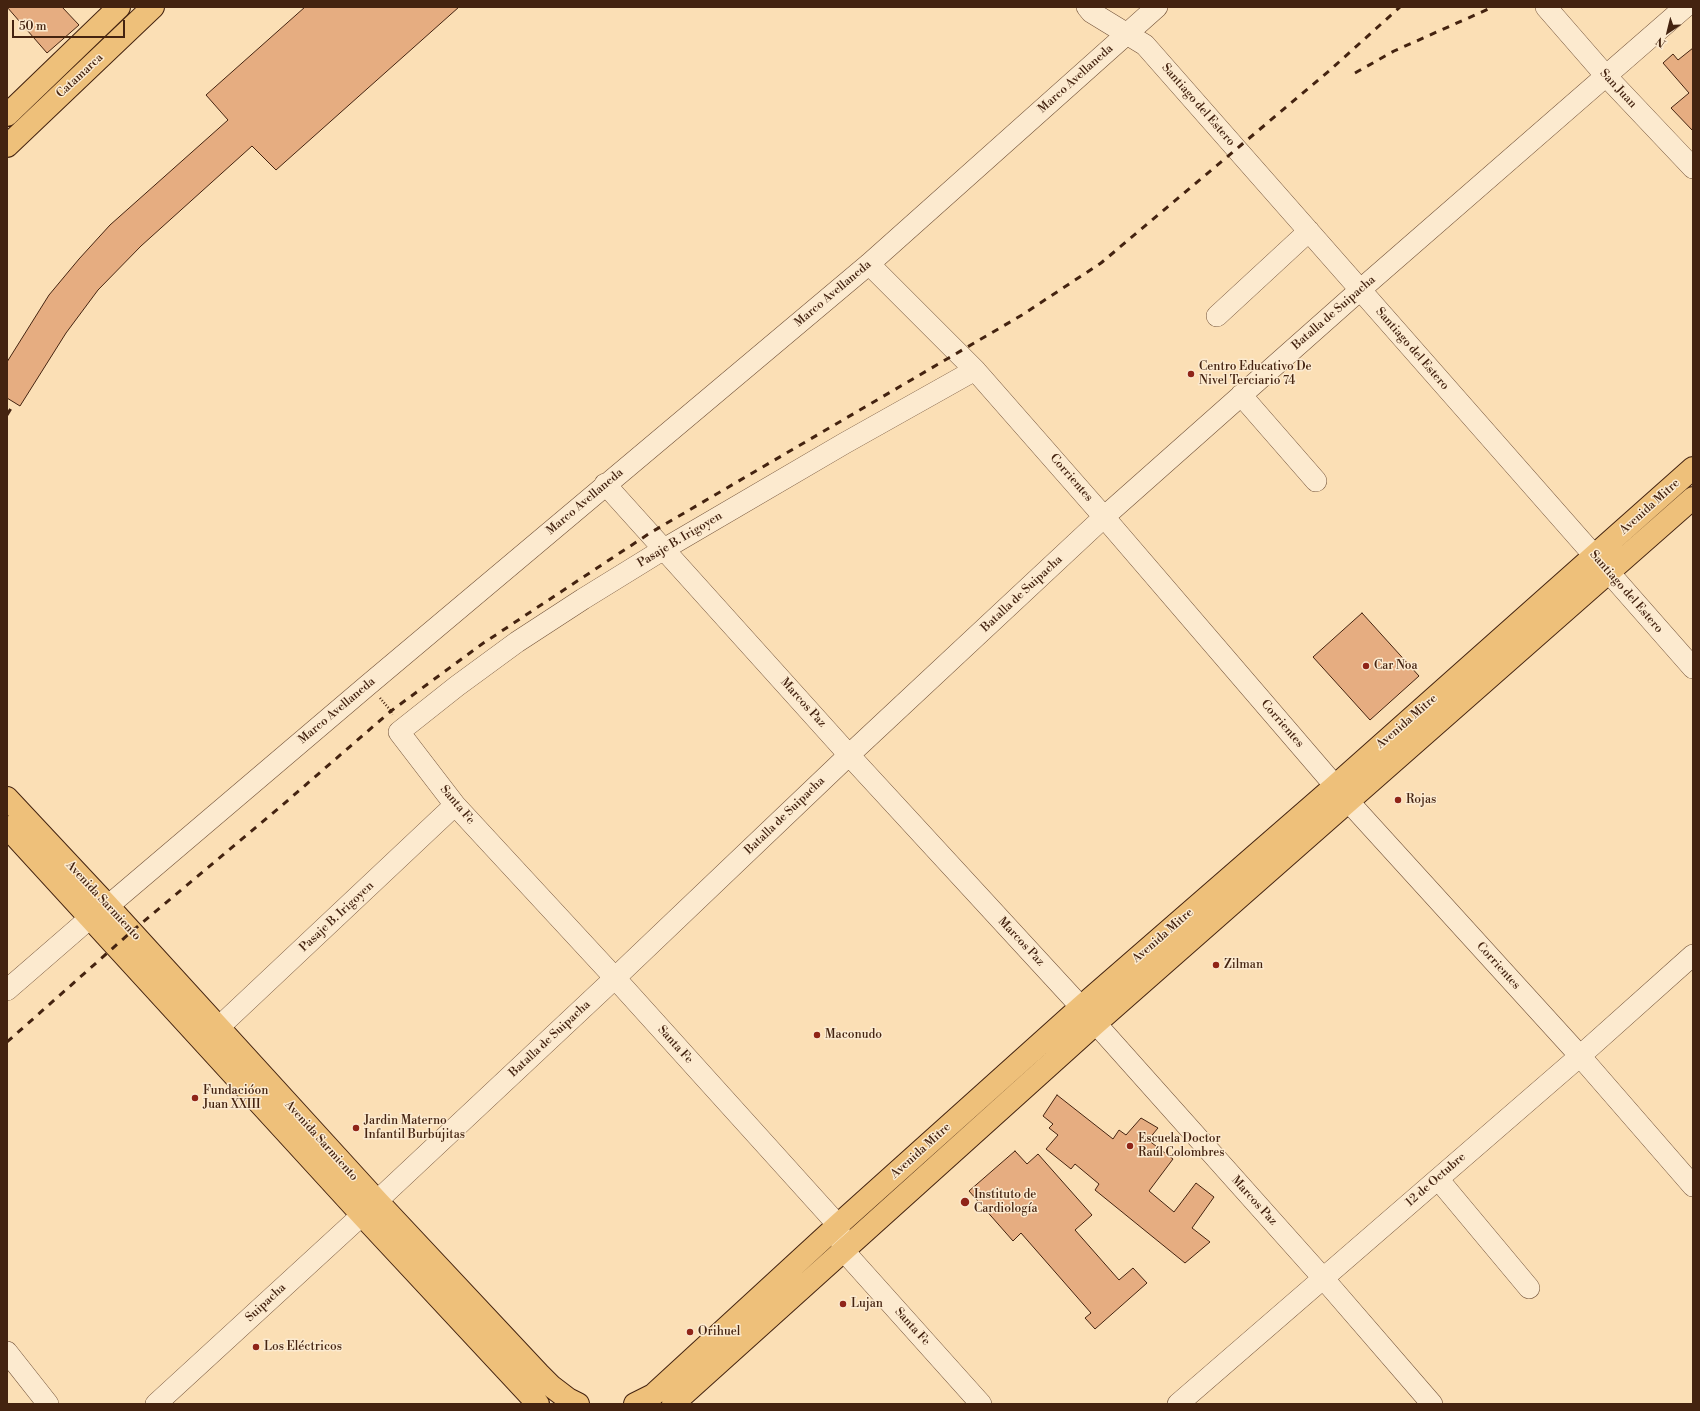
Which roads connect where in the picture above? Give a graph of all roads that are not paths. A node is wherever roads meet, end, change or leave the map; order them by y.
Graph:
1 (119, 7) edge
2 (153, 7) edge
3 (1087, 7) edge
4 (1110, 7) edge
5 (1157, 7) edge
6 (1546, 7) edge
7 (1685, 7) edge
8 (1127, 33) junction
9 (1606, 76) junction
10 (7, 115) edge
11 (7, 146) edge
12 (1693, 168) edge
13 (1309, 231) junction
14 (869, 264) junction
15 (1360, 290) junction
16 (1217, 316) dead end
17 (975, 370) junction
18 (1241, 395) junction
19 (1693, 468) edge
20 (1316, 481) dead end
21 (606, 484) junction
22 (1693, 498) edge
23 (1104, 516) junction
24 (664, 549) junction
25 (1602, 564) junction
26 (1693, 668) edge
27 (399, 732) joint
28 (849, 755) junction
29 (1342, 794) junction
30 (7, 798) edge
31 (455, 805) junction
32 (7, 827) edge
33 (99, 912) junction
34 (1693, 954) edge
35 (615, 978) junction
36 (7, 990) edge
37 (1081, 1007) junction
38 (1095, 1024) junction
39 (218, 1028) junction
40 (1580, 1056) junction
41 (1438, 1179) junction
42 (1693, 1186) edge
43 (369, 1208) junction
44 (838, 1225) junction
45 (843, 1250) junction
46 (1323, 1278) junction
47 (1529, 1288) dead end
48 (7, 1352) edge
49 (48, 1404) edge
50 (156, 1404) edge
51 (538, 1404) edge
52 (578, 1404) edge
53 (635, 1404) edge
54 (673, 1404) edge
55 (981, 1404) edge
56 (1178, 1404) edge
57 (1432, 1404) edge

1 - 10 main road, Catamarca
2 - 11 main road, Catamarca
3 - 8 street, Santiago del Estero
4 - 8 street, Santiago del Estero
5 - 8 street, Marco Avellaneda
6 - 9 street, San Juan
7 - 9 street, Batalla de Suipacha
8 - 13 street, Santiago del Estero
8 - 14 street, Marco Avellaneda
9 - 12 street, San Juan
9 - 15 street, Batalla de Suipacha
13 - 15 street, Santiago del Estero
13 - 16 street
14 - 17 street, Corrientes
14 - 21 street, Marco Avellaneda
15 - 18 street, Batalla de Suipacha
15 - 25 street, Santiago del Estero
17 - 23 street, Corrientes
17 - 24 street, Pasaje B. Irigoyen
18 - 20 street
18 - 23 street, Batalla de Suipacha
19 - 25 main road, Avenida Mitre
21 - 24 street, Marcos Paz
21 - 33 street, Marco Avellaneda
22 - 25 main road, Avenida Mitre
23 - 28 street, Batalla de Suipacha
23 - 29 street, Corrientes
24 - 27 street, Pasaje B. Irigoyen
24 - 28 street, Marcos Paz
25 - 26 street, Santiago del Estero
25 - 29 main road, Avenida Mitre
27 - 31 street, Santa Fe
28 - 35 street, Batalla de Suipacha
28 - 37 street, Marcos Paz
29 - 37 main road, Avenida Mitre
29 - 38 main road, Avenida Mitre
29 - 40 street, Corrientes
30 - 33 main road, Avenida Sarmiento
31 - 35 street, Santa Fe
31 - 39 street, Pasaje B. Irigoyen
32 - 33 main road, Avenida Sarmiento
33 - 36 street, Marco Avellaneda
33 - 39 main road, Avenida Sarmiento
33 - 43 main road, Avenida Sarmiento
34 - 40 street, 12 de Octubre
35 - 43 street, Batalla de Suipacha
35 - 44 street, Santa Fe
37 - 38 street, Marcos Paz
37 - 44 main road, Avenida Mitre
38 - 45 main road, Avenida Mitre
38 - 46 street, Marcos Paz
39 - 43 main road, Avenida Sarmiento
40 - 41 street, 12 de Octubre
40 - 42 street, Corrientes
41 - 46 street, 12 de Octubre
41 - 47 street
43 - 50 street, Suipacha
43 - 51 main road, Avenida Sarmiento
43 - 52 main road, Avenida Sarmiento
44 - 45 street
44 - 53 main road, Avenida Mitre
45 - 54 main road, Avenida Mitre
45 - 55 street, Santa Fe
46 - 56 street, 12 de Octubre
46 - 57 street, Marcos Paz
48 - 49 street

